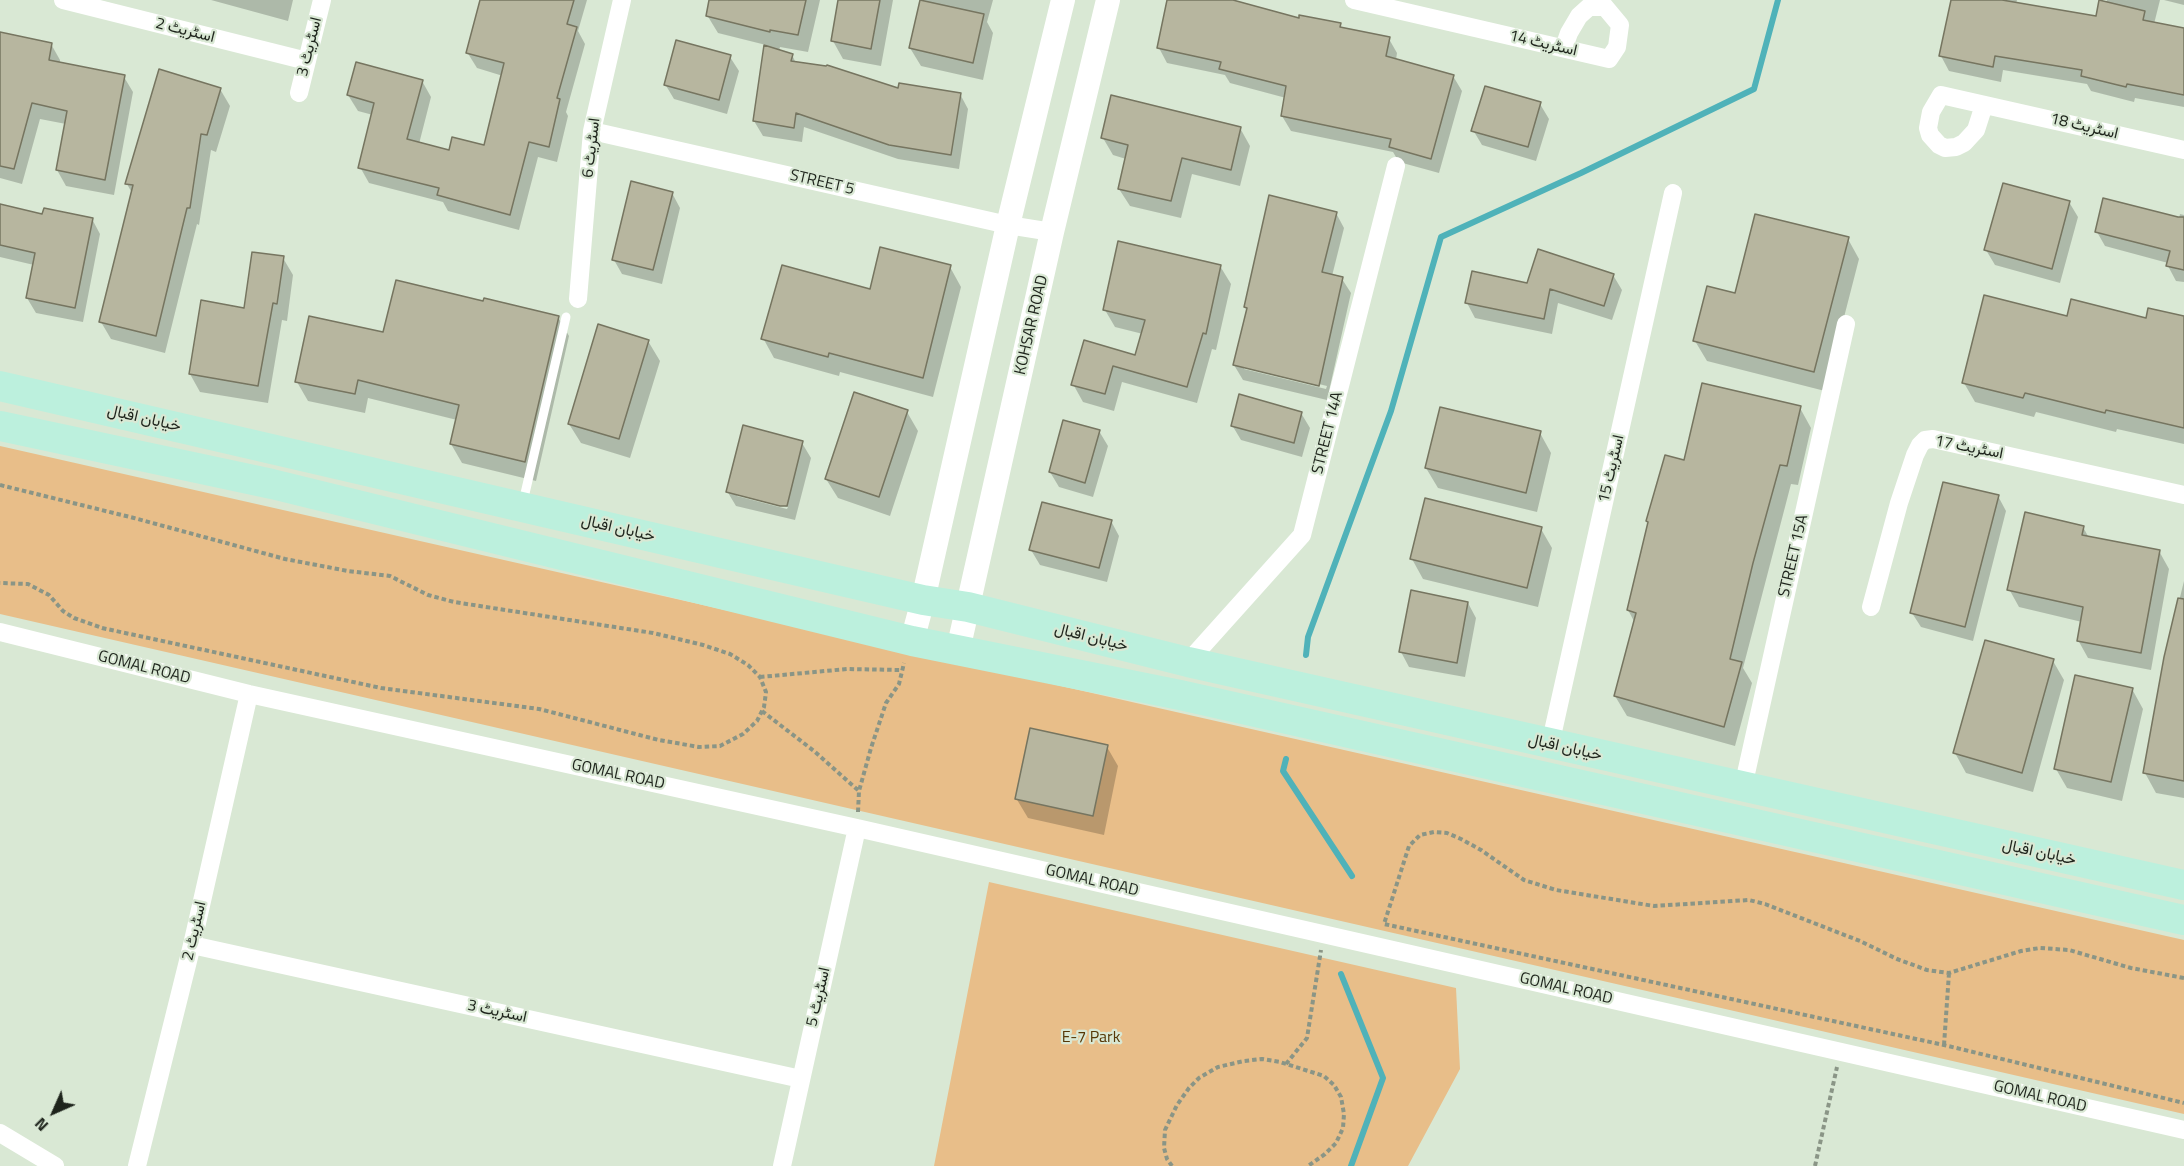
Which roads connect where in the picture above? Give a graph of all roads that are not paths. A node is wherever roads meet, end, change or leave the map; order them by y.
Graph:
1 (63, 0) edge
2 (322, 0) edge
3 (622, 0) edge
4 (1063, 0) edge
5 (1108, 0) edge
6 (1354, 0) edge
7 (1564, 47) dead end
8 (307, 61) junction
9 (299, 93) dead end
10 (1984, 105) dead end
11 (592, 131) junction
12 (2184, 150) edge
13 (1396, 166) dead end
14 (1673, 193) dead end
15 (1008, 225) junction
16 (1052, 232) junction
17 (578, 299) dead end
18 (566, 318) dead end
19 (1846, 324) dead end
20 (0, 386) edge
21 (0, 426) edge
22 (2184, 495) edge
23 (522, 507) junction
24 (923, 600) junction
25 (968, 607) junction
26 (1871, 607) dead end
27 (0, 632) edge
28 (912, 641) junction
29 (958, 650) junction
30 (1188, 662) junction
31 (249, 694) junction
32 (1550, 745) junction
33 (1743, 787) junction
34 (857, 828) junction
35 (2184, 885) edge
36 (2184, 920) edge
37 (192, 945) junction
38 (801, 1079) junction
39 (2184, 1130) edge
40 (0, 1133) edge
41 (55, 1166) edge
42 (137, 1166) edge
43 (782, 1166) edge

1 - 8 street, اسٹریٹ 2
2 - 8 street, اسٹریٹ 3
3 - 11 street, اسٹریٹ 6
4 - 15 street
5 - 16 street, KOHSAR ROAD
6 - 7 street, اسٹریٹ 14
8 - 9 street, اسٹریٹ 3
10 - 12 street, اسٹریٹ 18
11 - 15 street, STREET 5
11 - 17 street, اسٹریٹ 6
13 - 30 street, STREET 14A
14 - 32 street, اسٹریٹ 15
15 - 16 street, STREET 5
15 - 24 street
16 - 25 street, KOHSAR ROAD
18 - 23 lane
19 - 33 street, STREET 15A
20 - 23 main road, خیابان اقبال
21 - 28 main road, خیابان اقبال
22 - 26 street, اسٹریٹ 17
23 - 24 main road, خیابان اقبال
24 - 25 main road, خیابان اقبال
24 - 28 street
25 - 29 street, KOHSAR ROAD
25 - 30 main road, خیابان اقبال
27 - 31 street, GOMAL ROAD
28 - 29 main road, خیابان اقبال
29 - 36 main road, خیابان اقبال
30 - 32 main road, خیابان اقبال
31 - 34 street, GOMAL ROAD
31 - 37 street, اسٹریٹ 2
32 - 33 main road, خیابان اقبال
33 - 35 main road, خیابان اقبال
34 - 38 street, اسٹریٹ 5
34 - 39 street, GOMAL ROAD
37 - 38 street, اسٹریٹ 3
37 - 42 street, اسٹریٹ 2
38 - 43 street, اسٹریٹ 5
40 - 41 street

